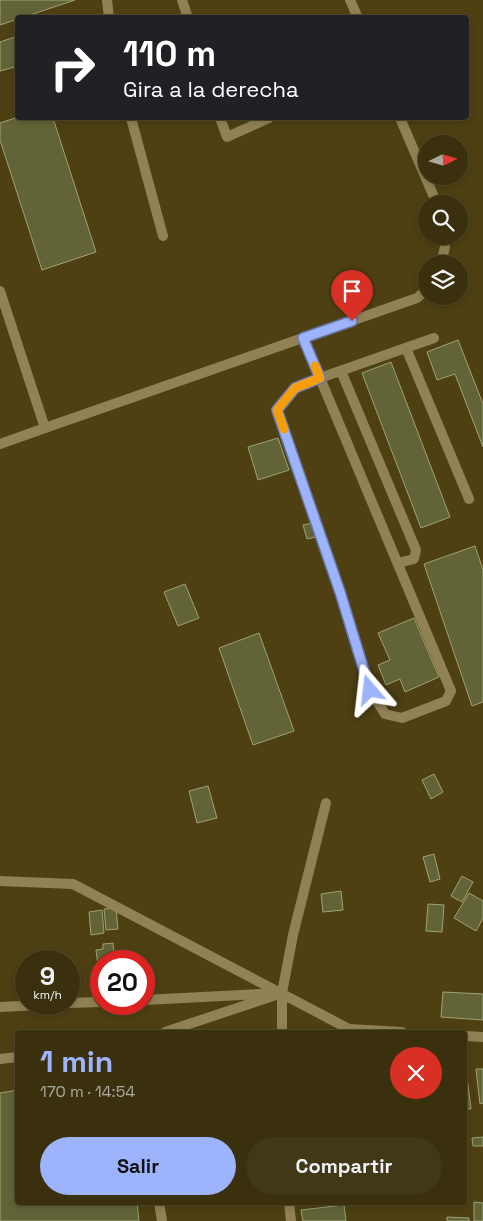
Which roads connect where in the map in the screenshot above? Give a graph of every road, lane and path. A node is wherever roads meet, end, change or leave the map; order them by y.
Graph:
1 (107, 0) edge
2 (182, 0) edge
3 (350, 0) edge
4 (109, 15) edge
5 (187, 15) edge
6 (357, 15) edge
7 (132, 120) edge
8 (221, 120) edge
9 (265, 120) edge
10 (401, 120) edge
11 (433, 195) edge
12 (163, 236) dead end
13 (0, 291) edge
14 (418, 297) edge
15 (303, 338) junction
16 (434, 338) dead end
17 (406, 348) junction
18 (342, 370) junction
19 (320, 378) junction
20 (45, 428) junction
21 (0, 444) edge
22 (469, 499) dead end
23 (398, 563) junction
24 (326, 803) dead end
25 (0, 881) edge
26 (282, 993) junction
27 (155, 999) edge
28 (15, 1006) edge
29 (0, 1007) edge
30 (171, 1030) edge
31 (282, 1030) edge
32 (367, 1030) edge
33 (467, 1036) edge
34 (483, 1037) edge
35 (15, 1057) edge
36 (0, 1059) edge
37 (159, 1205) edge
38 (289, 1205) edge
39 (162, 1221) edge
40 (291, 1221) edge

1 - 4 street
2 - 5 street
3 - 6 street
7 - 12 street
8 - 9 street
10 - 11 street
13 - 20 street
14 - 15 street
15 - 19 street
15 - 20 street
16 - 17 street
17 - 18 street
17 - 22 street
18 - 19 street
18 - 23 street
19 - 23 street
19 - 23 street
20 - 21 street
24 - 26 street
25 - 26 street
26 - 27 street
26 - 30 street
26 - 31 street
26 - 32 street
28 - 29 street
33 - 34 street
35 - 36 street
37 - 39 street
38 - 40 street

